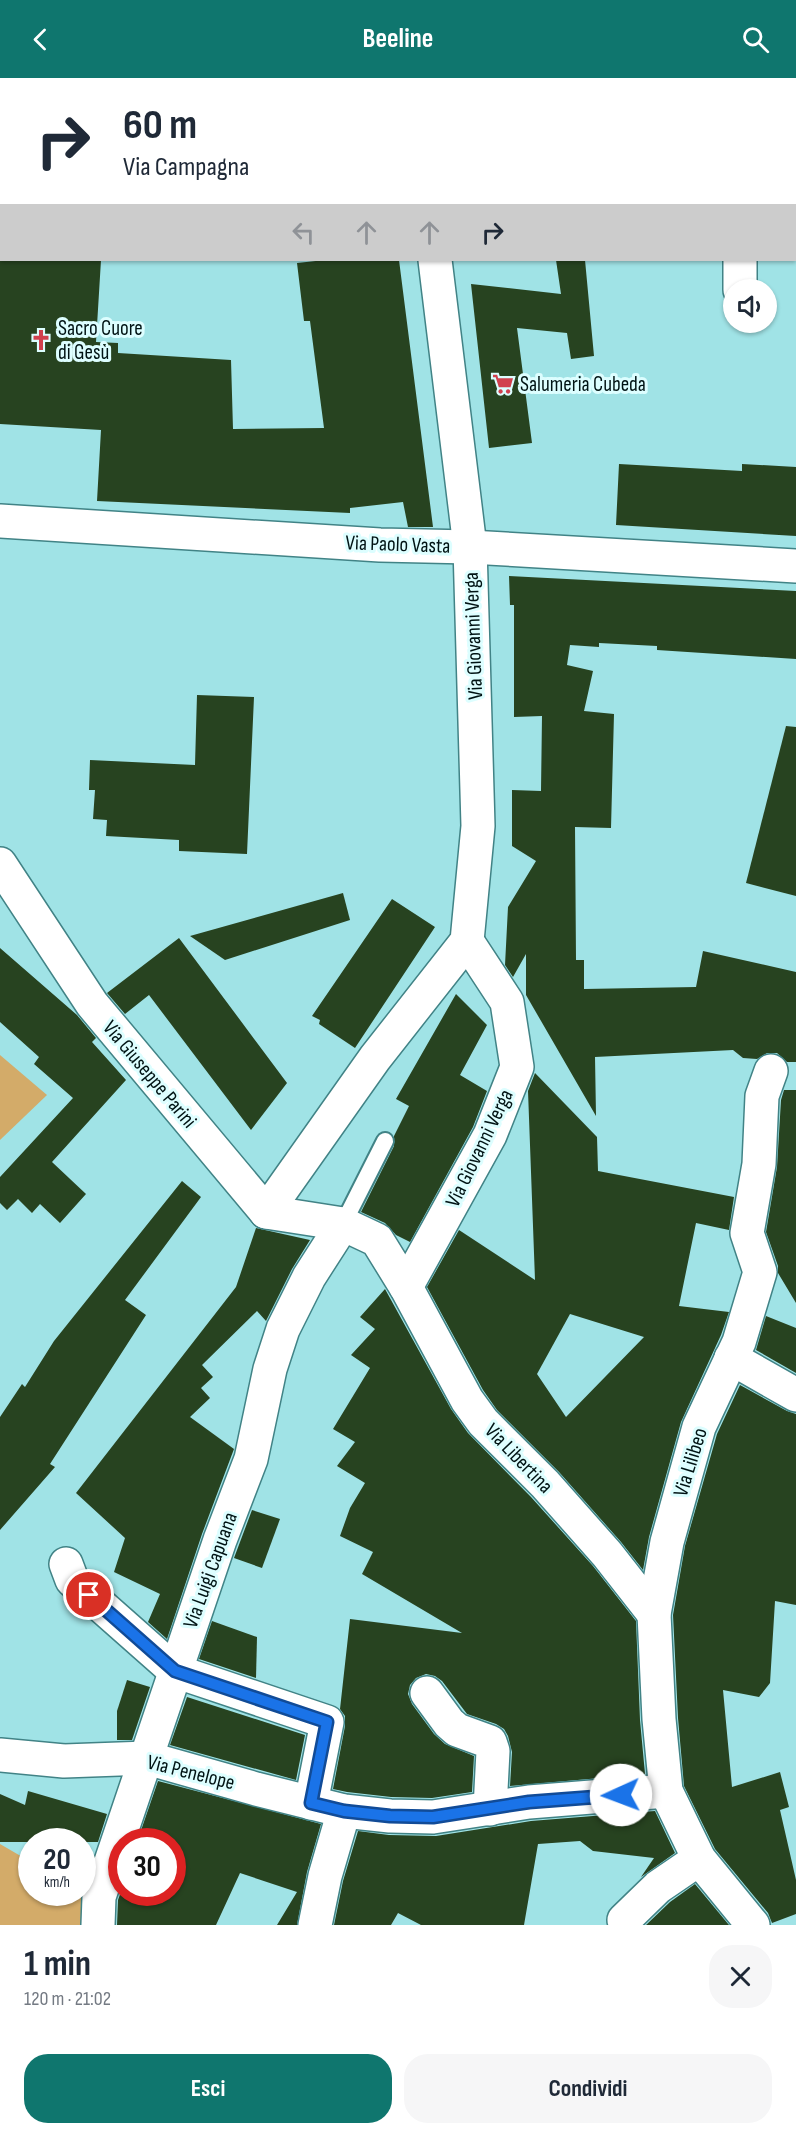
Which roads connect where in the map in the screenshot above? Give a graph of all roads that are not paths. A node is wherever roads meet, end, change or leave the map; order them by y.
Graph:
1 (435, 261) edge
2 (740, 261) edge
3 (740, 279) edge
4 (0, 521) edge
5 (471, 546) junction
6 (796, 566) edge
7 (0, 864) edge
8 (467, 941) junction
9 (771, 1071) dead end
10 (385, 1141) dead end
11 (266, 1212) junction
12 (343, 1224) junction
13 (406, 1287) junction
14 (731, 1358) junction
15 (796, 1395) edge
16 (66, 1564) dead end
17 (654, 1614) junction
18 (175, 1671) junction
19 (427, 1693) dead end
20 (0, 1755) edge
21 (147, 1758) junction
22 (666, 1791) junction
23 (311, 1803) junction
24 (490, 1809) junction
25 (344, 1811) junction
26 (699, 1859) junction
27 (624, 1920) dead end
28 (98, 1925) edge
29 (315, 1925) edge
30 (753, 1925) edge

1 - 5 street, Via Giovanni Verga
2 - 3 street
4 - 5 street, Via Paolo Vasta
5 - 6 street, Via Paolo Vasta
5 - 8 street, Via Giovanni Verga
7 - 11 street, Via Giuseppe Parini
8 - 11 street
8 - 13 street, Via Giovanni Verga
9 - 14 street, Via Lilibeo
10 - 12 lane
11 - 12 street
12 - 13 street
12 - 18 street, Via Luigi Capuana
13 - 17 street, Via Libertina
14 - 15 street
14 - 17 street, Via Lilibeo
16 - 18 street
17 - 22 street, Via Lilibeo
18 - 21 street, Via Luigi Capuana
18 - 23 street
19 - 24 street
20 - 21 street, Via Penelope
21 - 23 street, Via Penelope
21 - 28 street, Via Luigi Capuana
22 - 24 street, Via Penelope
22 - 26 street, Via Lilibeo
23 - 25 street, Via Penelope
24 - 25 street, Via Penelope
25 - 29 street
26 - 27 street
26 - 30 street, Via Lilibeo

